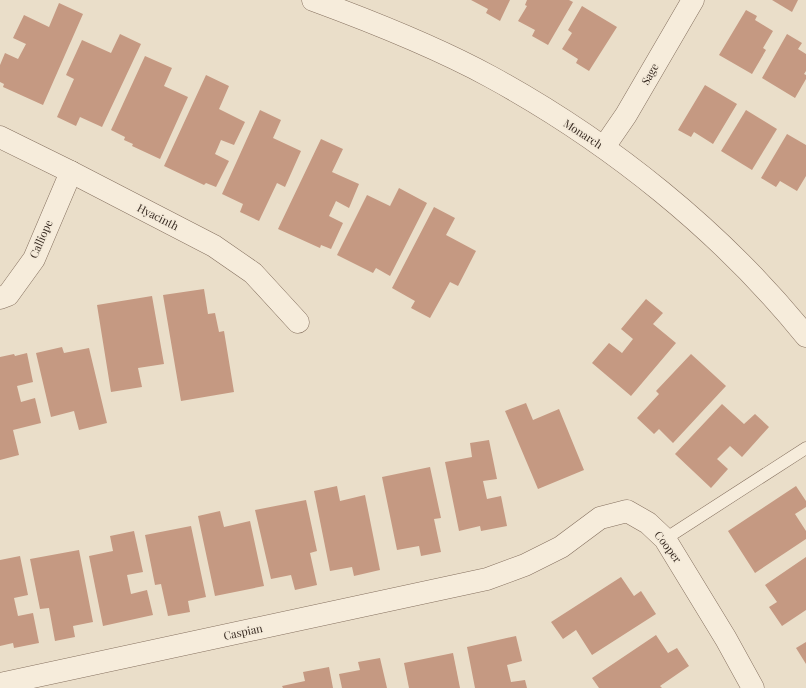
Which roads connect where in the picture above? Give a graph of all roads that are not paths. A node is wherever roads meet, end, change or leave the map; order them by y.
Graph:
1 (312, 0) edge
2 (693, 0) edge
3 (0, 137) edge
4 (604, 147) junction
5 (71, 172) junction
6 (0, 298) edge
7 (298, 322) dead end
8 (806, 336) edge
9 (806, 448) edge
10 (665, 539) junction
11 (487, 579) joint
12 (0, 684) edge
13 (753, 688) edge

1 - 4 street, Monarch
2 - 4 street, Sage
3 - 5 street, Hyacinth
4 - 8 street, Monarch
5 - 6 street, Calliope
5 - 7 street, Hyacinth
9 - 10 lane
10 - 11 street, Cooper
10 - 13 street, Cooper
11 - 12 street, Caspian

